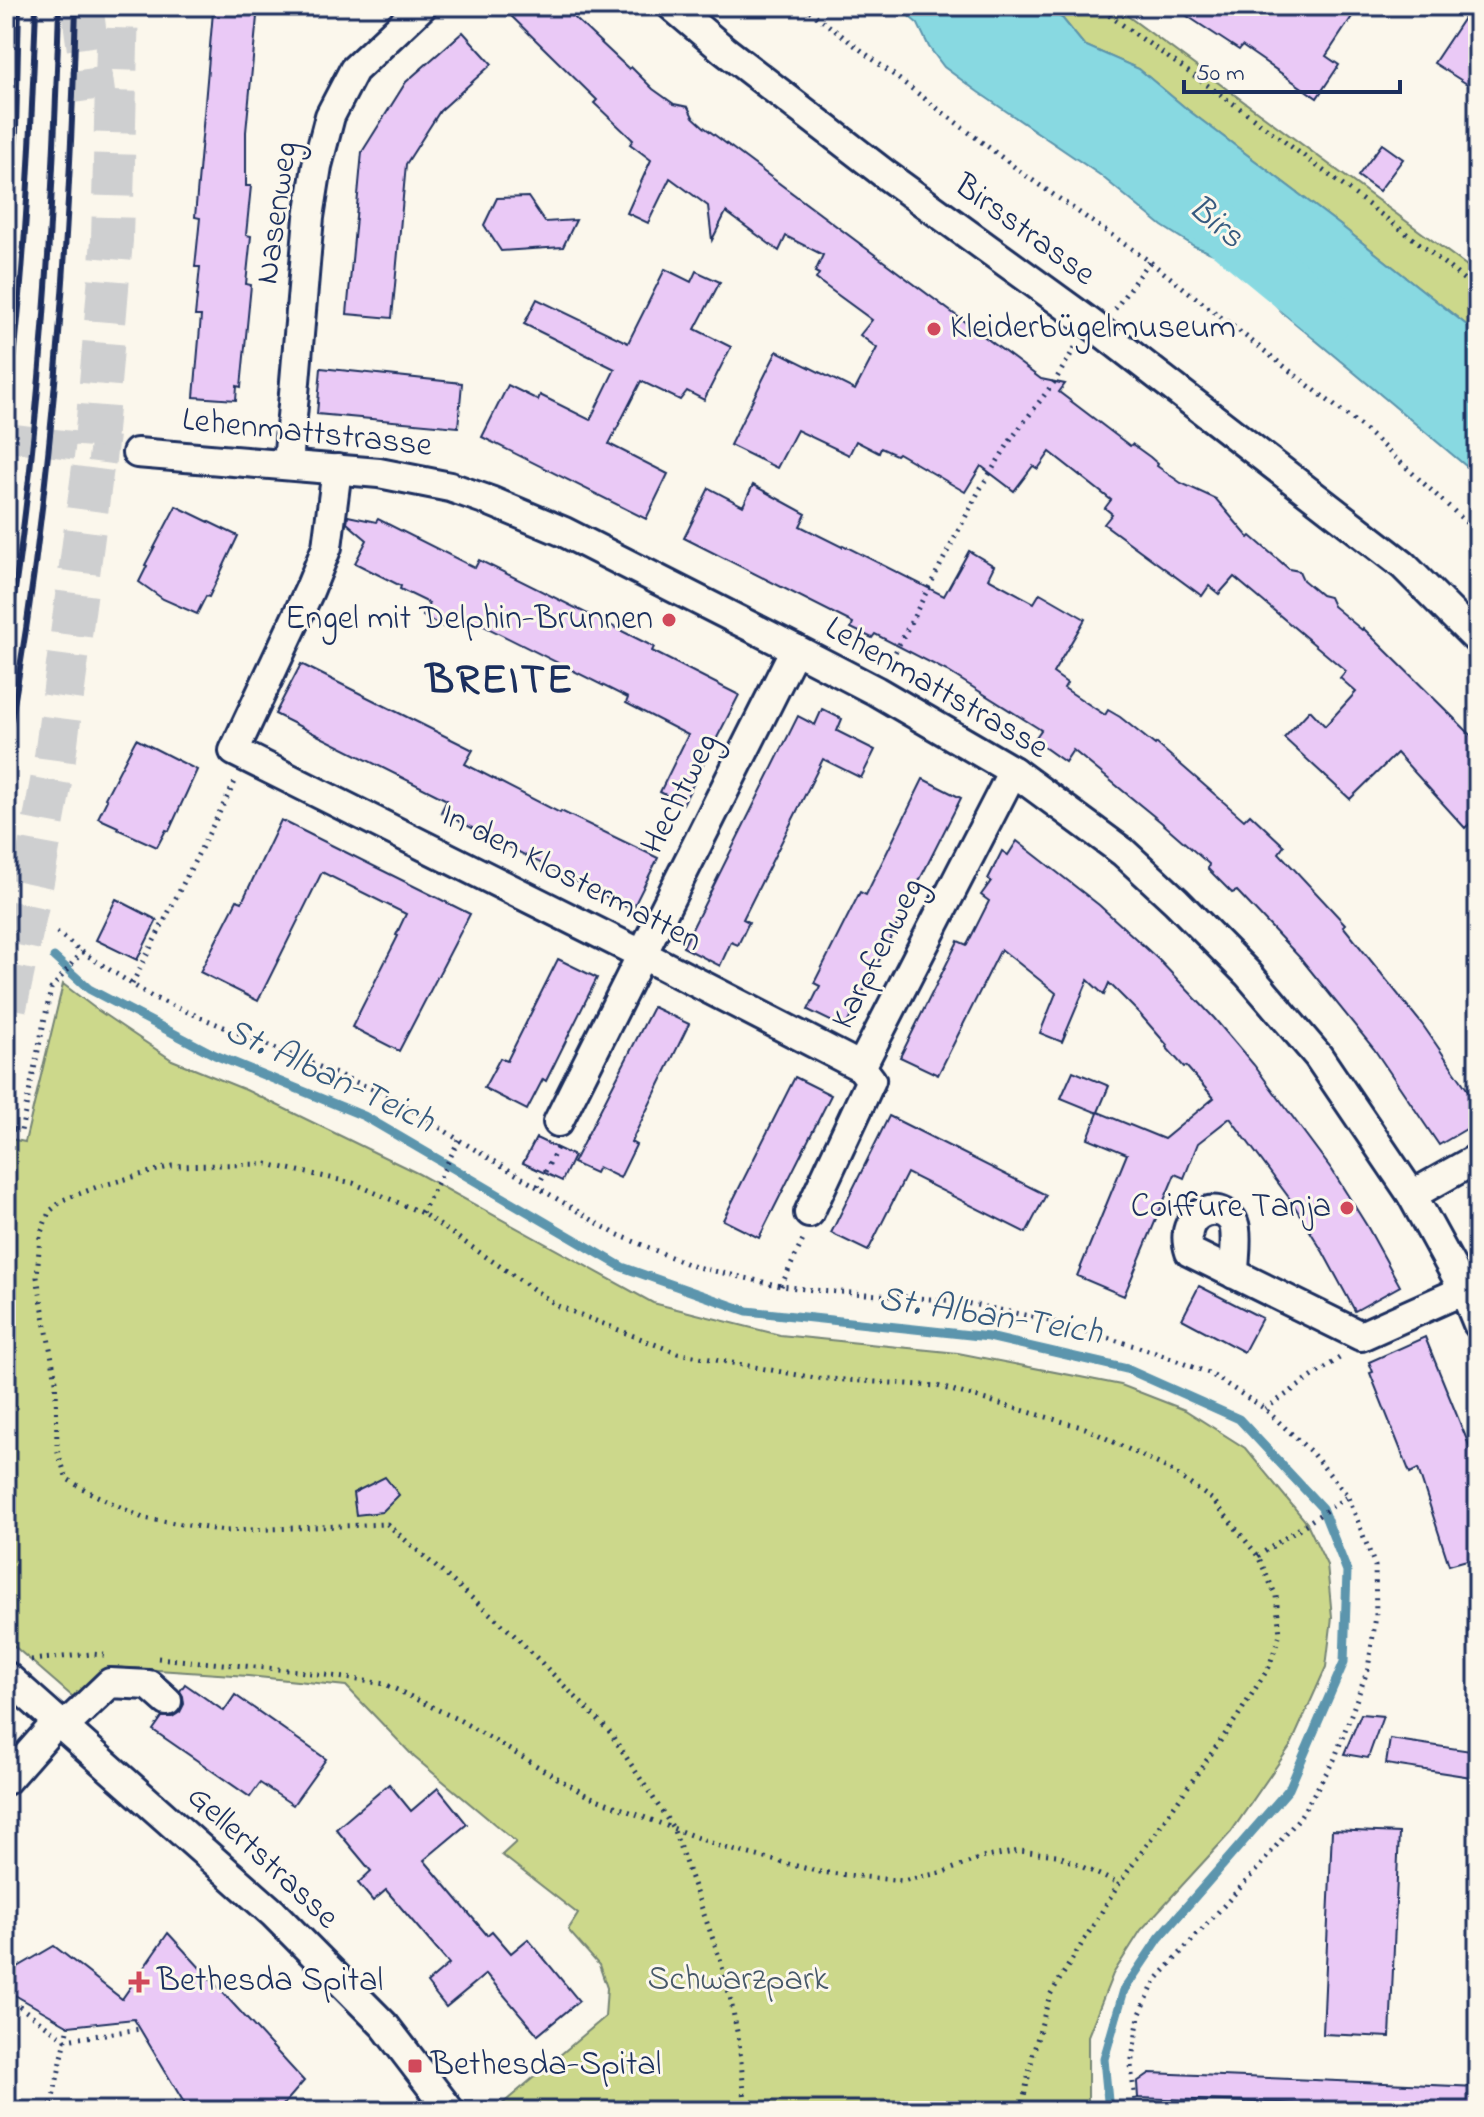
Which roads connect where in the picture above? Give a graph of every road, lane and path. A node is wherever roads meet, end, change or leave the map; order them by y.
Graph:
1 (422, 6) edge
2 (672, 6) edge
3 (803, 6) edge
4 (1096, 6) edge
5 (1149, 261) junction
6 (1478, 291) edge
7 (1115, 310) dead end
8 (1090, 323) junction
9 (137, 453) tunnel mouth
10 (288, 464) junction
11 (337, 469) junction
12 (1478, 533) edge
13 (1478, 640) edge
14 (795, 649) junction
15 (876, 691) junction
16 (240, 755) junction
17 (1013, 771) junction
18 (57, 932) dead end
19 (82, 952) junction
20 (641, 954) junction
21 (132, 984) junction
22 (861, 1067) junction
23 (558, 1122) joint
24 (6, 1127) edge
25 (459, 1140) junction
26 (1478, 1158) edge
27 (538, 1186) junction
28 (1412, 1195) junction
29 (422, 1213) junction
30 (809, 1213) dead end
31 (798, 1252) dead end
32 (1234, 1274) dead end
33 (781, 1286) junction
34 (1464, 1290) junction
35 (1478, 1324) edge
36 (1361, 1336) junction
37 (1265, 1409) junction
38 (1348, 1496) junction
39 (1258, 1556) junction
40 (107, 1655) dead end
41 (154, 1657) dead end
42 (7, 1677) edge
43 (167, 1701) dead end
44 (61, 1724) junction
45 (6, 1780) edge
46 (673, 1828) junction
47 (1119, 1884) junction
48 (6, 1997) edge
49 (69, 2026) dead end
50 (140, 2029) dead end
51 (66, 2040) junction
52 (50, 2111) edge
53 (450, 2111) edge
54 (746, 2111) edge
55 (1021, 2111) edge
56 (1136, 2111) edge

1 - 10 street, Nasenweg
2 - 8 street, Birsstrasse
3 - 5 path
4 - 6 path
5 - 7 path
5 - 12 path
8 - 13 street, Birsstrasse
8 - 15 path
9 - 10 street, Lehenmattstrasse
10 - 11 street, Lehenmattstrasse
11 - 14 street, Lehenmattstrasse
11 - 16 street
14 - 15 street, Lehenmattstrasse
14 - 20 street, Hechtweg
15 - 17 street, Lehenmattstrasse
16 - 20 street, In den Klostermatten
16 - 21 path
17 - 22 street, Karpfenweg
17 - 28 street, Lehenmattstrasse
18 - 19 path
19 - 21 path
19 - 24 path
20 - 22 street, In den Klostermatten
20 - 23 street, Hechtweg
21 - 25 path
22 - 30 street, Karpfenweg
23 - 27 path
25 - 27 path
25 - 29 path
26 - 28 street
27 - 33 path
28 - 34 street, Lehenmattstrasse
29 - 39 path
29 - 46 path
31 - 33 path
32 - 36 street
33 - 37 path
34 - 35 street, Lehenmattstrasse
34 - 36 street
36 - 37 path
37 - 38 path
38 - 39 path
38 - 56 path
39 - 47 path
40 - 42 path
41 - 46 path
42 - 44 street, Gellertstrasse
43 - 44 street
44 - 45 street
44 - 53 street, Gellertstrasse
46 - 47 path
46 - 54 path
47 - 55 path
48 - 51 path
49 - 51 path
50 - 51 path
51 - 52 path

